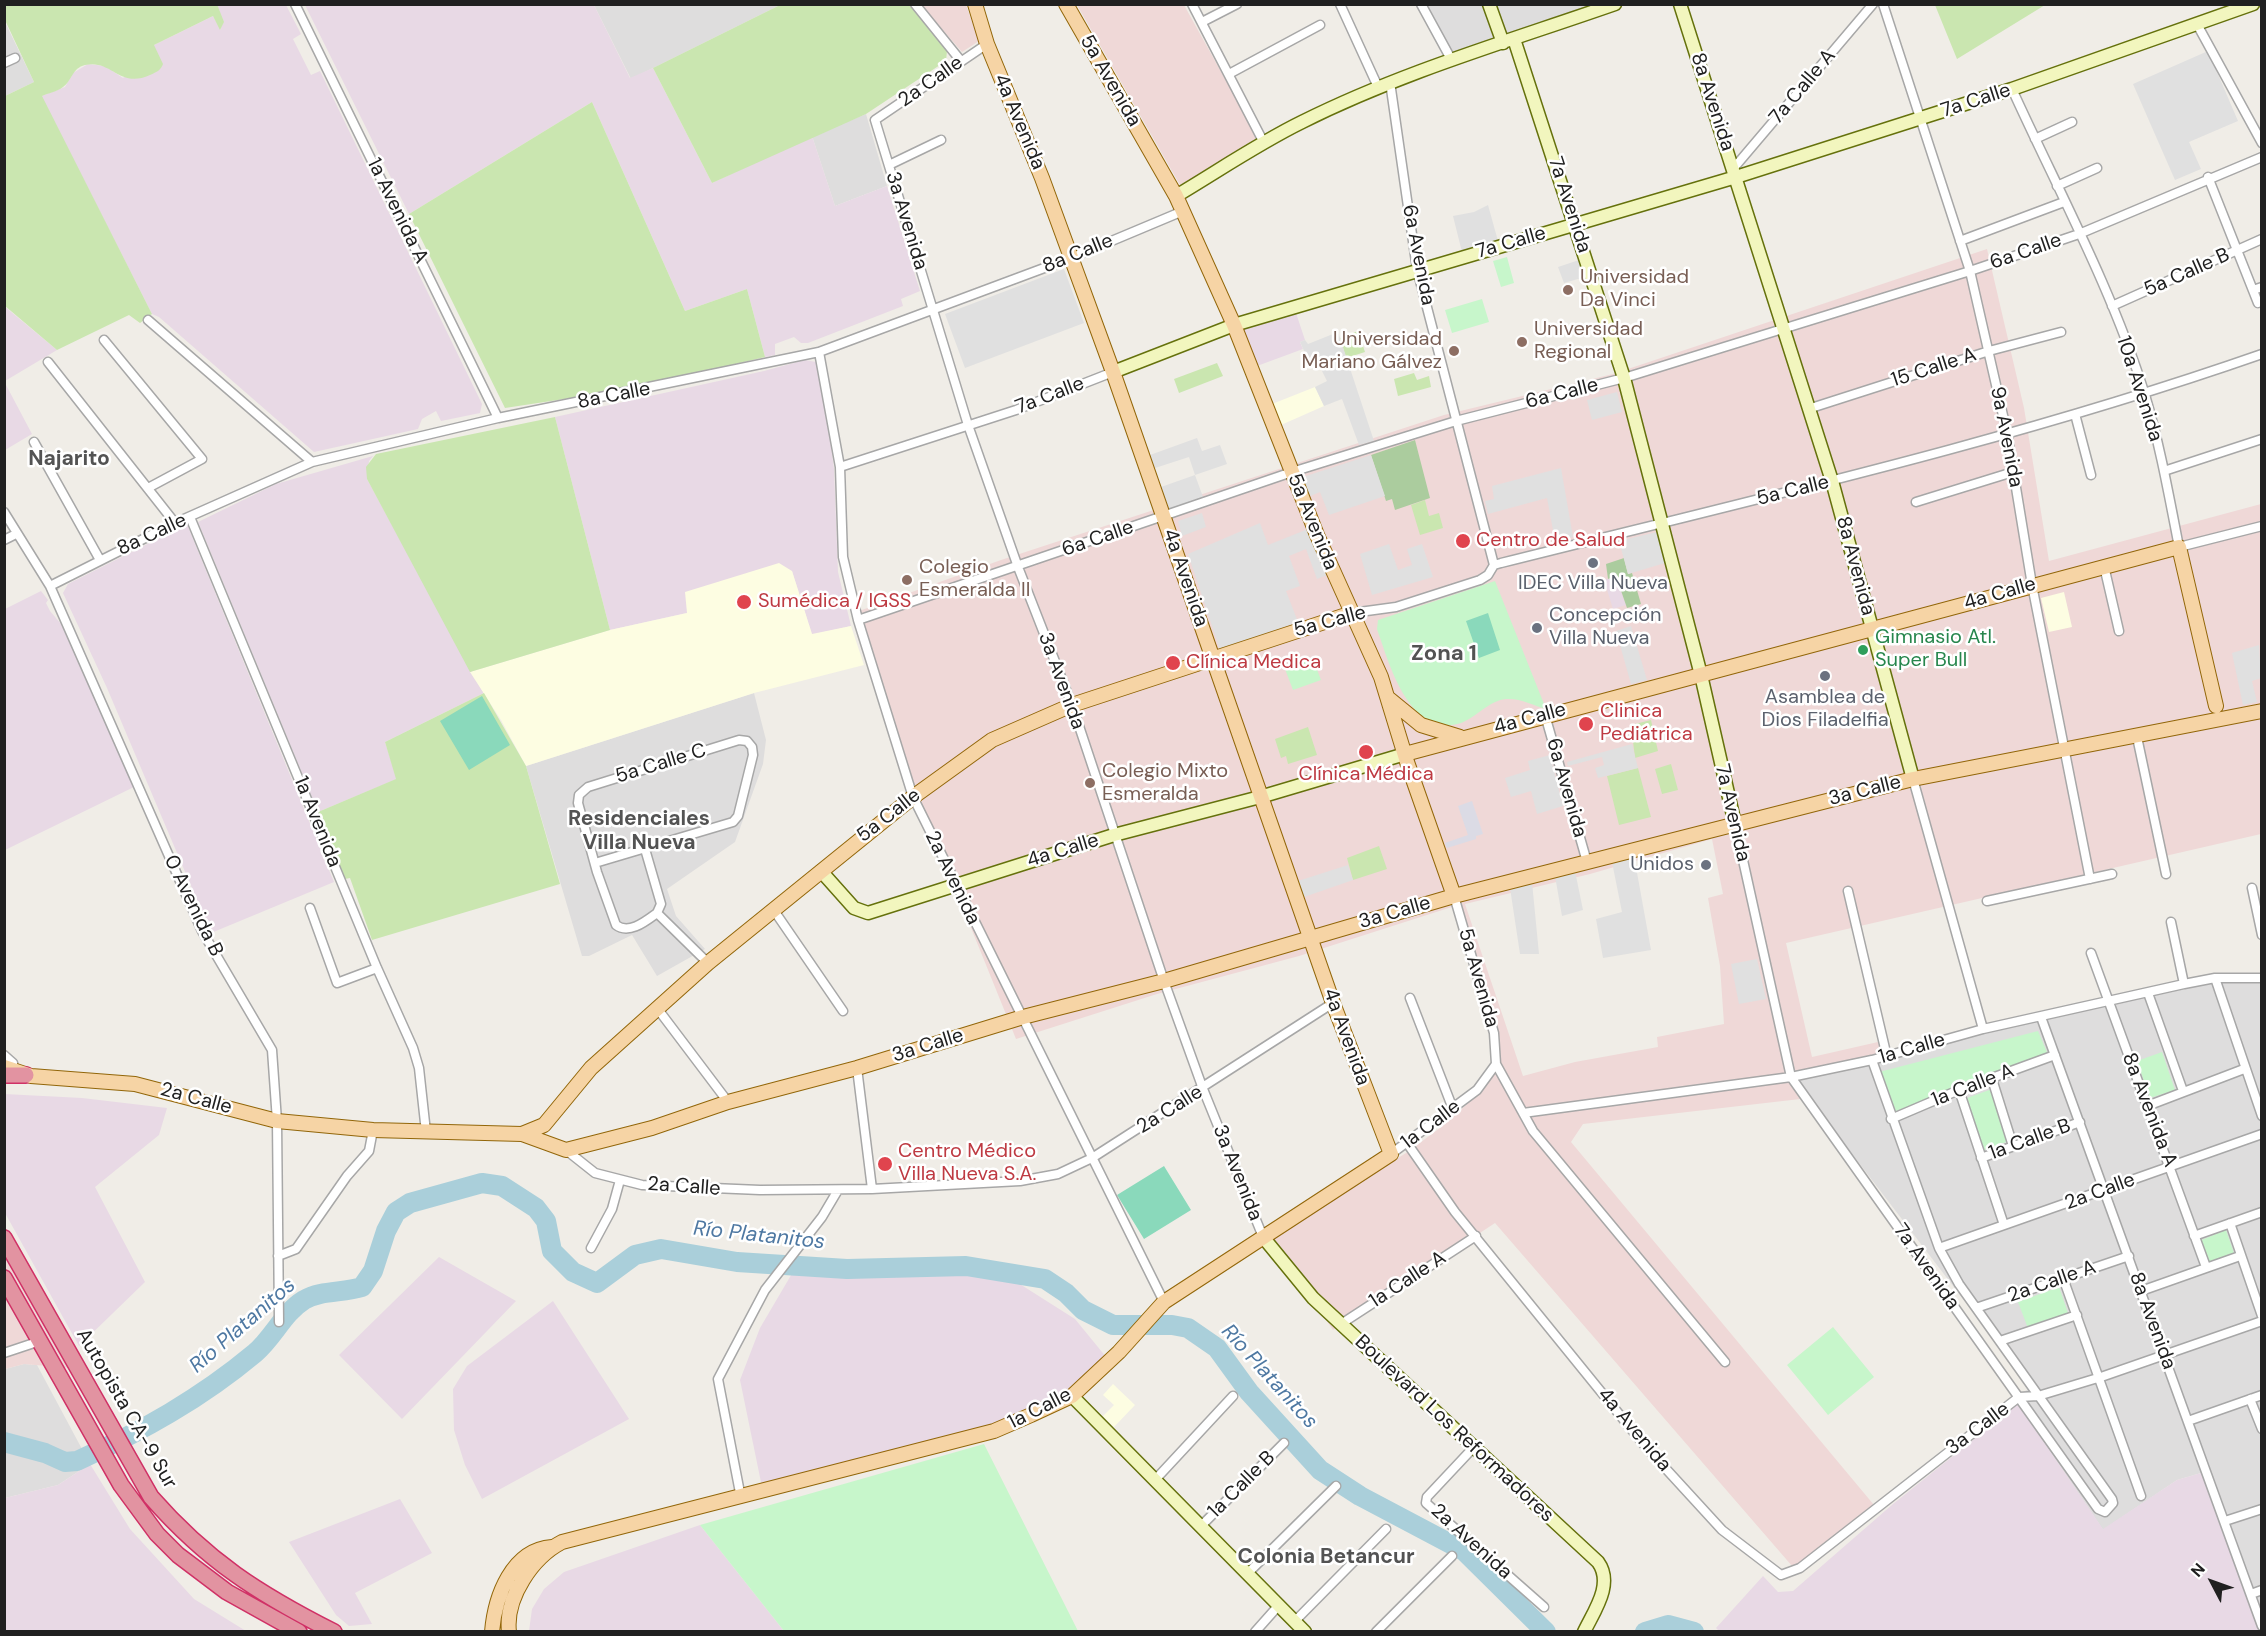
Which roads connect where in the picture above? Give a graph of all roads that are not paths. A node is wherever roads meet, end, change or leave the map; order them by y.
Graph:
1 (295, 4) edge
2 (915, 4) edge
3 (975, 4) edge
4 (1066, 4) edge
5 (1192, 4) edge
6 (1237, 4) edge
7 (1340, 4) edge
8 (1421, 4) edge
9 (1489, 4) edge
10 (1615, 4) edge
11 (1680, 4) edge
12 (1873, 4) edge
13 (1883, 4) edge
14 (2253, 4) edge
15 (1202, 22) junction
16 (1320, 25) dead end
17 (2198, 26) junction
18 (1508, 41) junction
19 (987, 44) junction
20 (15, 58) dead end
21 (1451, 59) junction
22 (961, 61) junction
23 (4, 63) edge
24 (1229, 74) junction
25 (1390, 82) junction
26 (1378, 87) junction
27 (2012, 89) junction
28 (1920, 119) junction
29 (875, 120) joint
30 (2072, 122) dead end
31 (2035, 139) junction
32 (941, 140) dead end
33 (1264, 142) junction
34 (2262, 143) edge
35 (2262, 157) edge
36 (889, 165) junction
37 (2097, 168) dead end
38 (1735, 173) junction
39 (2208, 177) junction
40 (2057, 186) junction
41 (1176, 196) junction
42 (2064, 202) junction
43 (1183, 211) junction
44 (1576, 224) junction
45 (2079, 234) junction
46 (2262, 239) edge
47 (1960, 241) junction
48 (2237, 251) junction
49 (1071, 258) junction
50 (1418, 269) junction
51 (1970, 271) junction
52 (2257, 288) edge
53 (2258, 303) dead end
54 (2112, 306) junction
55 (933, 309) junction
56 (148, 320) dead end
57 (1234, 325) junction
58 (1784, 329) junction
59 (2061, 332) dead end
60 (104, 340) dead end
61 (1989, 351) junction
62 (819, 352) junction
63 (2262, 354) edge
64 (48, 362) dead end
65 (1113, 372) junction
66 (1624, 378) junction
67 (2144, 395) junction
68 (1808, 409) junction
69 (2075, 414) junction
70 (498, 418) junction
71 (1456, 421) junction
72 (968, 425) junction
73 (2007, 433) junction
74 (2262, 439) edge
75 (34, 442) dead end
76 (312, 462) junction
77 (840, 467) junction
78 (2164, 471) junction
79 (1292, 472) junction
80 (2013, 472) junction
81 (2091, 475) dead end
82 (1832, 482) junction
83 (148, 488) junction
84 (1916, 502) dead end
85 (4, 512) edge
86 (1164, 515) junction
87 (190, 517) junction
88 (1663, 522) junction
89 (175, 523) junction
90 (2262, 526) edge
91 (16, 534) junction
92 (4, 540) edge
93 (2179, 547) junction
94 (100, 560) junction
95 (1494, 565) junction
96 (2104, 566) junction
97 (1018, 567) junction
98 (2032, 585) junction
99 (50, 586) junction
100 (1352, 613) junction
101 (858, 620) junction
102 (1872, 630) junction
103 (2119, 631) dead end
104 (1212, 659) junction
105 (1701, 675) junction
106 (1388, 698) junction
107 (1072, 705) junction
108 (2216, 706) junction
109 (2262, 711) edge
110 (1545, 715) junction
111 (2235, 718) junction
112 (2204, 724) junction
113 (1462, 737) junction
114 (2137, 737) junction
115 (2064, 750) junction
116 (1405, 754) junction
117 (1913, 779) junction
118 (913, 797) junction
119 (1260, 797) junction
120 (1735, 824) junction
121 (1114, 835) junction
122 (645, 849) junction
123 (1587, 862) junction
124 (595, 863) junction
125 (821, 871) junction
126 (2112, 874) dead end
127 (2166, 874) dead end
128 (2090, 879) junction
129 (954, 884) junction
130 (2252, 888) dead end
131 (1848, 891) dead end
132 (1454, 896) junction
133 (1987, 901) dead end
134 (310, 908) dead end
135 (773, 909) junction
136 (657, 913) junction
137 (2171, 922) dead end
138 (2262, 935) edge
139 (1310, 937) junction
140 (2091, 953) dead end
141 (708, 963) junction
142 (377, 968) junction
143 (2215, 978) junction
144 (2262, 978) edge
145 (1164, 981) junction
146 (2184, 984) junction
147 (2148, 993) junction
148 (1410, 998) dead end
149 (2107, 1001) junction
150 (1333, 1003) junction
151 (657, 1008) junction
152 (843, 1011) dead end
153 (1023, 1017) junction
154 (2041, 1017) junction
155 (1983, 1029) junction
156 (4, 1055) edge
157 (2055, 1055) junction
158 (1887, 1057) junction
159 (1872, 1060) junction
160 (1496, 1064) junction
161 (857, 1068) junction
162 (2244, 1069) junction
163 (12, 1072) edge
164 (1791, 1077) junction
165 (1992, 1079) junction
166 (1203, 1089) junction
167 (1959, 1090) junction
168 (2183, 1091) junction
169 (728, 1102) junction
170 (2147, 1106) junction
171 (1453, 1109) junction
172 (1523, 1113) junction
173 (2262, 1116) edge
174 (1891, 1119) junction
175 (277, 1121) junction
176 (2080, 1122) junction
177 (544, 1125) junction
178 (373, 1130) junction
179 (426, 1132) junction
180 (522, 1134) junction
181 (2262, 1134) edge
182 (1407, 1143) junction
183 (552, 1144) junction
184 (2013, 1146) junction
185 (566, 1150) junction
186 (1391, 1154) junction
187 (1092, 1158) junction
188 (1981, 1158) junction
189 (2170, 1166) junction
190 (620, 1180) junction
191 (872, 1189) junction
192 (838, 1190) junction
193 (2104, 1191) junction
194 (2262, 1212) edge
195 (2230, 1223) junction
196 (2004, 1225) junction
197 (1476, 1236) junction
198 (2194, 1236) junction
199 (1263, 1237) junction
200 (4, 1238) edge
201 (591, 1248) dead end
202 (1939, 1248) junction
203 (278, 1256) junction
204 (2129, 1256) junction
205 (2240, 1256) junction
206 (2206, 1267) junction
207 (4, 1278) edge
208 (2063, 1278) junction
209 (2141, 1291) junction
210 (1164, 1302) junction
211 (1976, 1308) junction
212 (2077, 1315) junction
213 (2262, 1316) edge
214 (2262, 1321) edge
215 (279, 1322) dead end
216 (1341, 1324) junction
217 (40, 1341) junction
218 (2000, 1341) junction
219 (4, 1353) edge
220 (2164, 1355) junction
221 (1725, 1362) dead end
222 (2100, 1377) junction
223 (2262, 1395) edge
224 (1072, 1396) junction
225 (1233, 1396) dead end
226 (2038, 1396) junction
227 (2019, 1397) junction
228 (2250, 1399) junction
229 (2188, 1421) junction
230 (2262, 1429) edge
231 (1284, 1443) dead end
232 (1473, 1448) junction
233 (1154, 1481) junction
234 (1336, 1486) dead end
235 (2141, 1496) dead end
236 (741, 1498) junction
237 (2262, 1509) edge
238 (2225, 1521) junction
239 (1200, 1527) junction
240 (1386, 1529) dead end
241 (552, 1547) junction
242 (1452, 1556) dead end
243 (1793, 1573) joint
244 (1247, 1574) junction
245 (2262, 1590) edge
246 (2251, 1594) junction
247 (1279, 1605) junction
248 (1544, 1607) dead end
249 (1295, 1621) junction
250 (2262, 1626) edge
251 (298, 1632) edge
252 (334, 1632) edge
253 (492, 1632) edge
254 (509, 1632) edge
255 (1255, 1632) edge
256 (1305, 1632) edge
257 (1376, 1632) edge
258 (1584, 1632) edge

1 - 70 street, 1a Avenida A
2 - 22 street
3 - 19 main road, 4a Avenida
4 - 41 main road, 5a Avenida
5 - 15 street
6 - 15 street
7 - 26 street
8 - 21 street
9 - 18 main road, 7a Avenida
10 - 18 main road
11 - 38 main road, 8a Avenida
12 - 38 street, 7a Calle A
13 - 28 street, 9a Avenida
14 - 17 main road, 7a Calle
15 - 24 street
16 - 24 street
17 - 27 main road, 7a Calle
17 - 34 street
18 - 21 main road
18 - 44 main road, 7a Avenida
19 - 22 street, 2a Calle
19 - 49 main road, 4a Avenida
20 - 23 street
21 - 25 main road
22 - 29 street, 2a Calle
24 - 33 street
25 - 26 main road
25 - 50 street, 6a Avenida
26 - 33 main road
27 - 28 main road, 7a Calle
27 - 31 street, 10a Avenida
28 - 38 main road, 7a Calle
28 - 47 street, 9a Avenida
29 - 36 street, 3a Avenida
30 - 31 street
31 - 40 street, 10a Avenida
32 - 36 street
33 - 41 main road
35 - 39 street, 6a Calle
36 - 55 street, 3a Avenida
37 - 40 street
38 - 44 main road, 7a Calle
38 - 58 main road, 8a Avenida
39 - 45 street, 6a Calle
39 - 48 street
40 - 42 street, 10a Avenida
41 - 43 main road, 5a Avenida
42 - 45 street, 10a Avenida
42 - 47 street
43 - 49 street, 8a Calle
43 - 57 main road, 5a Avenida
44 - 50 main road, 7a Calle
44 - 66 main road, 7a Avenida
45 - 51 street, 6a Calle
45 - 54 street, 10a Avenida
46 - 48 street, 5a Calle B
47 - 51 street, 9a Avenida
48 - 52 street
48 - 54 street, 5a Calle B
49 - 55 street, 8a Calle
49 - 65 main road, 4a Avenida
50 - 57 main road, 7a Calle
50 - 71 street, 6a Avenida
51 - 58 street, 6a Calle
51 - 61 street, 9a Avenida
52 - 53 street
54 - 67 street, 10a Avenida
55 - 62 street, 8a Calle
55 - 72 street, 3a Avenida
56 - 76 street
57 - 65 main road, 7a Calle
57 - 79 main road, 5a Avenida
58 - 66 street, 6a Calle
58 - 68 main road, 8a Avenida
59 - 61 street, 15 Calle A
60 - 83 street
61 - 68 street, 15 Calle A
61 - 73 street, 9a Avenida
62 - 70 street, 8a Calle
62 - 77 street, 2a Avenida
63 - 67 street, 5a Calle
64 - 83 street
65 - 72 street, 7a Calle
65 - 86 main road, 4a Avenida
66 - 71 street, 6a Calle
66 - 88 main road, 7a Avenida
67 - 69 street, 5a Calle
67 - 78 street, 10a Avenida
68 - 82 main road, 8a Avenida
69 - 73 street, 5a Calle
69 - 81 street
70 - 76 street, 8a Calle
71 - 79 street, 6a Calle
71 - 95 street, 6a Avenida
72 - 77 street, 7a Calle
72 - 97 street, 3a Avenida
73 - 80 street, 9a Avenida
73 - 82 street, 5a Calle
74 - 78 street
75 - 94 street
76 - 87 street, 8a Calle
77 - 101 street, 2a Avenida
78 - 93 street, 10a Avenida
79 - 86 street, 6a Calle
79 - 100 main road, 5a Avenida
80 - 84 street
80 - 98 street, 9a Avenida
82 - 88 street, 5a Calle
82 - 102 main road, 8a Avenida
83 - 89 street
85 - 91 street, 0 Avenida B
86 - 97 street, 6a Calle
86 - 104 main road, 4a Avenida
87 - 89 street, 8a Calle
87 - 142 street, 1a Avenida
88 - 95 street, 5a Calle
88 - 105 main road, 7a Avenida
89 - 94 street, 8a Calle
90 - 93 street, 4a Calle
91 - 92 street
91 - 99 street, 0 Avenida B
93 - 96 main road, 4a Calle
93 - 108 main road, 10a Avenida
94 - 99 street, 8a Calle
95 - 100 street, 5a Calle
96 - 98 main road, 4a Calle
96 - 103 street
97 - 101 street, 6a Calle
97 - 107 street, 3a Avenida
98 - 102 main road, 4a Calle
98 - 115 street, 9a Avenida
99 - 175 street, 0 Avenida B
100 - 104 main road, 5a Calle
100 - 106 main road, 5a Avenida
101 - 118 street, 2a Avenida
102 - 105 main road, 4a Calle
102 - 117 main road, 8a Avenida
104 - 107 main road, 5a Calle
104 - 119 main road, 4a Avenida
105 - 110 main road, 4a Calle
105 - 120 main road, 7a Avenida
106 - 113 main road
106 - 116 main road, 5a Avenida
107 - 118 main road, 5a Calle
107 - 121 street, 3a Avenida
108 - 111 main road
108 - 112 main road
109 - 111 main road, 3a Calle
110 - 113 main road, 4a Calle
110 - 123 street, 6a Avenida
111 - 112 main road, 3a Calle
112 - 114 main road, 3a Calle
113 - 116 main road, 4a Calle
114 - 115 main road, 3a Calle
114 - 127 street
115 - 117 main road, 3a Calle
115 - 128 street, 9a Avenida
116 - 119 main road, 4a Calle
116 - 132 main road, 5a Avenida
117 - 120 main road, 3a Calle
117 - 155 street, 8a Avenida
118 - 125 main road, 5a Calle
118 - 129 street, 2a Avenida
119 - 121 main road, 4a Calle
119 - 139 main road, 4a Avenida
120 - 123 main road, 3a Calle
120 - 164 street, 7a Avenida
121 - 129 main road, 4a Calle
121 - 145 street, 3a Avenida
122 - 124 street
122 - 124 street, 5a Calle C
122 - 136 street
123 - 132 main road, 3a Calle
124 - 136 street
125 - 129 main road, 4a Calle
125 - 135 main road, 5a Calle
126 - 128 street
128 - 133 street
129 - 153 street, 2a Avenida
130 - 138 street
131 - 158 street
132 - 139 main road, 3a Calle
132 - 160 street, 5a Avenida
134 - 142 street
135 - 141 main road, 5a Calle
135 - 152 street
136 - 141 street
137 - 146 street
139 - 145 main road, 3a Calle
139 - 150 main road, 4a Avenida
140 - 149 street, 8a Avenida A
141 - 151 main road, 5a Calle
142 - 179 street, 1a Avenida
143 - 144 street, 1a Calle
143 - 146 street, 1a Calle
143 - 162 street
145 - 153 main road, 3a Calle
145 - 166 street, 3a Avenida
146 - 147 street, 1a Calle
147 - 149 street, 1a Calle
147 - 168 street
148 - 171 street
149 - 154 street, 1a Calle
149 - 170 street, 8a Avenida A
150 - 166 street, 2a Calle
150 - 186 main road, 4a Avenida
151 - 169 street
151 - 177 main road, 5a Calle
153 - 161 main road, 3a Calle
153 - 187 street, 2a Avenida
154 - 155 street, 1a Calle
154 - 157 street, 8a Avenida
155 - 158 street, 1a Calle
156 - 163 street
157 - 165 street, 1a Calle A
157 - 176 street, 8a Avenida
158 - 159 street, 1a Calle
159 - 164 street, 1a Calle
159 - 174 street, 7a Avenida
160 - 171 street, 1a Calle
160 - 172 street, 5a Avenida
161 - 169 main road, 3a Calle
161 - 191 street
162 - 168 street
162 - 173 street
163 - 175 main road, 2a Calle
164 - 172 street, 1a Calle
164 - 227 street, 7a Avenida
165 - 167 street, 1a Calle A
165 - 184 street
166 - 187 street, 2a Calle
166 - 199 street, 3a Avenida
167 - 174 street, 1a Calle A
167 - 188 street
168 - 170 street
169 - 185 main road, 3a Calle
170 - 189 street, 8a Avenida A
171 - 182 street, 1a Calle
172 - 221 street, 5a Avenida
174 - 202 street, 7a Avenida
175 - 178 main road, 2a Calle
175 - 203 street, 0 Avenida B
176 - 184 street, 1a Calle B
176 - 193 street, 8a Avenida
177 - 180 main road, 5a Calle
177 - 183 main road
178 - 179 main road, 2a Calle
178 - 203 street
179 - 180 main road, 2a Calle
180 - 183 main road, 2a Calle
181 - 189 street, 2a Calle
182 - 186 street, 1a Calle
182 - 197 street, 4a Avenida
183 - 185 main road, 2a Calle
184 - 188 street, 1a Calle B
185 - 190 street, 2a Calle
186 - 199 main road, 1a Calle
187 - 191 street, 2a Calle
187 - 210 street, 2a Avenida
188 - 196 street
189 - 193 street, 2a Calle
189 - 198 street, 8a Avenida A
190 - 192 street, 2a Calle
190 - 201 street
191 - 192 street, 2a Calle
192 - 236 street
193 - 196 street, 2a Calle
193 - 204 street, 8a Avenida
194 - 195 street
195 - 198 street
195 - 205 street
196 - 202 street, 2a Calle
197 - 216 street, 1a Calle A
197 - 243 street, 4a Avenida
198 - 206 street, 8a Avenida A
199 - 210 main road, 1a Calle
199 - 216 main road, Boulevard Los Reformadores
200 - 252 highway, Autopista CA-9 Sur
202 - 211 street, 7a Avenida
203 - 215 street, 0 Avenida B
204 - 208 street, 2a Calle A
204 - 209 street, 8a Avenida
205 - 206 street
205 - 213 street
206 - 209 street
207 - 217 highway, Autopista CA-9 Sur
208 - 211 street, 2a Calle A
208 - 212 street
209 - 220 street, 8a Avenida
210 - 224 main road, 1a Calle
211 - 218 street, 7a Avenida
212 - 218 street
212 - 222 street
214 - 220 street, 3a Calle
216 - 232 main road, Boulevard Los Reformadores
217 - 219 street
217 - 251 highway, Autopista CA-9 Sur
218 - 226 street, 7a Avenida
220 - 222 street, 3a Calle
220 - 229 street, 8a Avenida
222 - 226 street, 3a Calle
222 - 235 street
223 - 228 street
224 - 233 main road
224 - 236 main road, 1a Calle
225 - 233 street
226 - 227 street, 3a Calle
226 - 227 street, 7a Avenida
227 - 243 street, 3a Calle
228 - 229 street
228 - 230 street
229 - 238 street, 8a Avenida
231 - 239 street, 1a Calle B
232 - 248 street, 2a Avenida
232 - 258 main road, Boulevard Los Reformadores
233 - 239 main road
234 - 244 street
236 - 241 main road, 1a Calle
237 - 238 street
238 - 246 street, 8a Avenida
239 - 244 main road
240 - 249 street
241 - 253 main road, 1a Calle
241 - 254 main road, 1a Calle
242 - 257 street
244 - 247 main road
245 - 246 street
246 - 250 street, 8a Avenida
247 - 249 main road
247 - 255 street
249 - 256 main road

